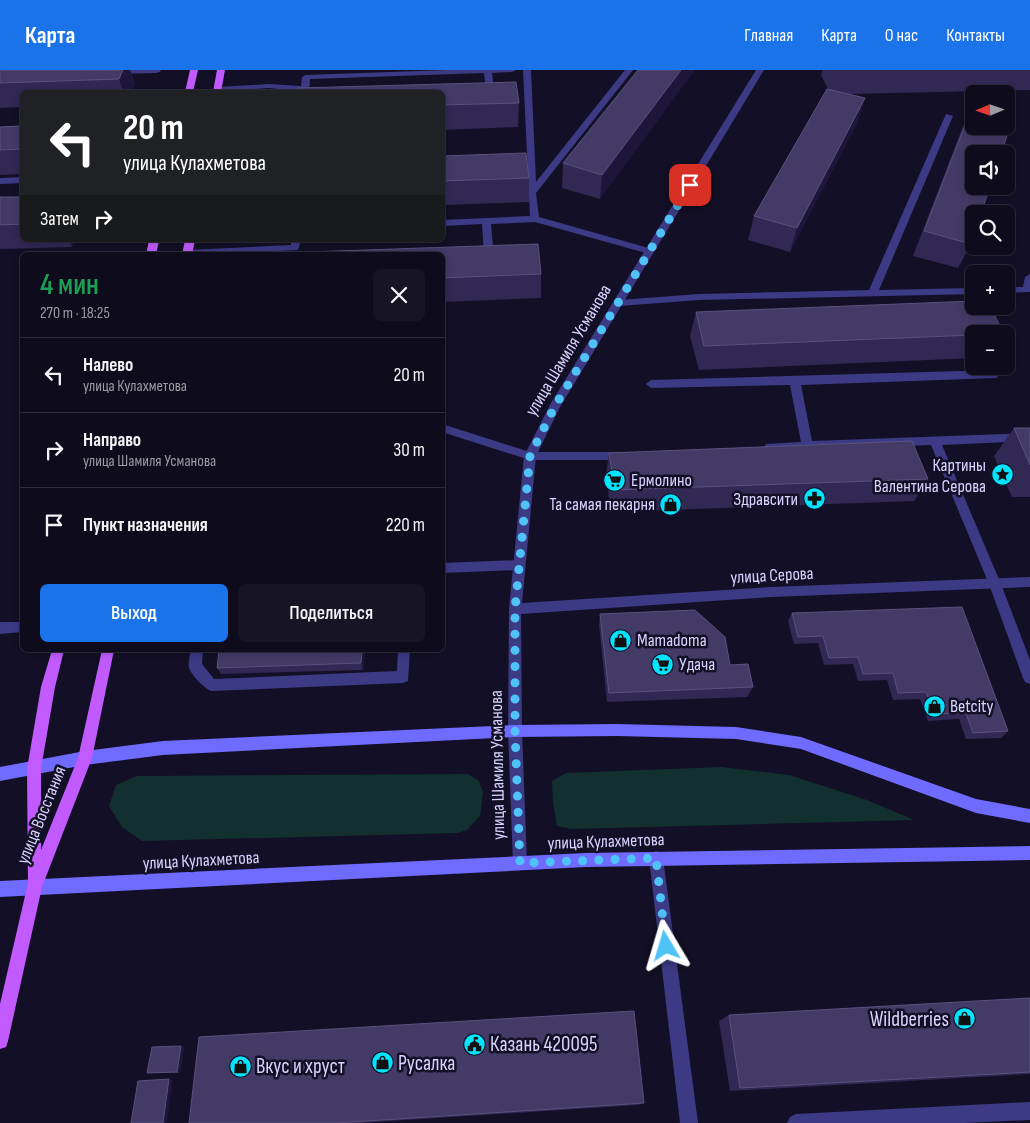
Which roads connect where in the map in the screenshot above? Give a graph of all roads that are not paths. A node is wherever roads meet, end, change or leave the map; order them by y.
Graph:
1 (194, 70) edge
2 (222, 70) edge
3 (512, 70) edge
4 (527, 70) edge
5 (629, 70) edge
6 (760, 70) edge
7 (157, 71) edge
8 (488, 71) edge
9 (108, 72) edge
10 (189, 90) edge
11 (217, 90) edge
12 (228, 90) edge
13 (298, 90) edge
14 (305, 90) edge
15 (481, 100) edge
16 (949, 116) dead end
17 (20, 180) edge
18 (0, 181) edge
19 (532, 193) junction
20 (535, 219) junction
21 (486, 221) junction
22 (445, 223) edge
23 (295, 248) edge
24 (649, 251) junction
25 (223, 252) edge
26 (470, 259) edge
27 (1030, 277) edge
28 (1015, 290) edge
29 (965, 291) edge
30 (873, 293) junction
31 (619, 303) junction
32 (967, 375) edge
33 (794, 381) junction
34 (651, 384) dead end
35 (445, 429) edge
36 (1030, 437) edge
37 (935, 440) junction
38 (807, 445) junction
39 (760, 448) edge
40 (639, 455) edge
41 (530, 456) junction
42 (519, 564) junction
43 (445, 568) edge
44 (1030, 582) edge
45 (995, 584) junction
46 (515, 609) junction
47 (20, 627) edge
48 (0, 628) edge
49 (57, 652) edge
50 (108, 652) edge
51 (197, 652) edge
52 (404, 652) edge
53 (1030, 678) edge
54 (515, 731) junction
55 (85, 758) junction
56 (34, 769) junction
57 (0, 774) edge
58 (1030, 816) edge
59 (1030, 853) edge
60 (656, 858) junction
61 (520, 863) junction
62 (34, 887) junction
63 (0, 889) edge
64 (0, 1041) edge
65 (1030, 1111) edge
66 (689, 1123) edge
67 (796, 1123) edge

1 - 10 main road
2 - 11 main road
3 - 8 street
4 - 19 street
5 - 19 street
6 - 24 street, улица Шамиля Усманова
7 - 9 street
8 - 14 street
8 - 15 street
12 - 13 street
16 - 30 street
17 - 18 street
19 - 20 street
20 - 21 street
20 - 24 street
21 - 22 street
21 - 26 street
23 - 25 street
24 - 31 street, улица Шамиля Усманова
27 - 28 street
29 - 30 street
30 - 31 street
31 - 41 street, улица Шамиля Усманова
32 - 33 street
33 - 34 street
33 - 38 street
35 - 41 street
36 - 37 street
37 - 38 street
37 - 45 street
38 - 39 street
40 - 41 street
41 - 42 street, улица Шамиля Усманова
42 - 43 street
42 - 46 street, улица Шамиля Усманова
44 - 45 street, улица Серова
45 - 46 street, улица Серова
45 - 53 street
46 - 54 street, улица Шамиля Усманова
47 - 48 street
49 - 56 main road, улица Восстания
50 - 55 main road, улица Восстания
51 - 52 street
54 - 55 main road
54 - 58 main road
54 - 61 street, улица Шамиля Усманова
55 - 56 main road, улица Восстания
55 - 62 main road, улица Восстания
56 - 57 main road
56 - 62 main road, улица Восстания
59 - 60 main road, улица Кулахметова
60 - 61 main road, улица Кулахметова
60 - 66 street
61 - 62 main road, улица Кулахметова
62 - 63 main road, улица Кулахметова
62 - 64 main road, улица Восстания
65 - 67 street

